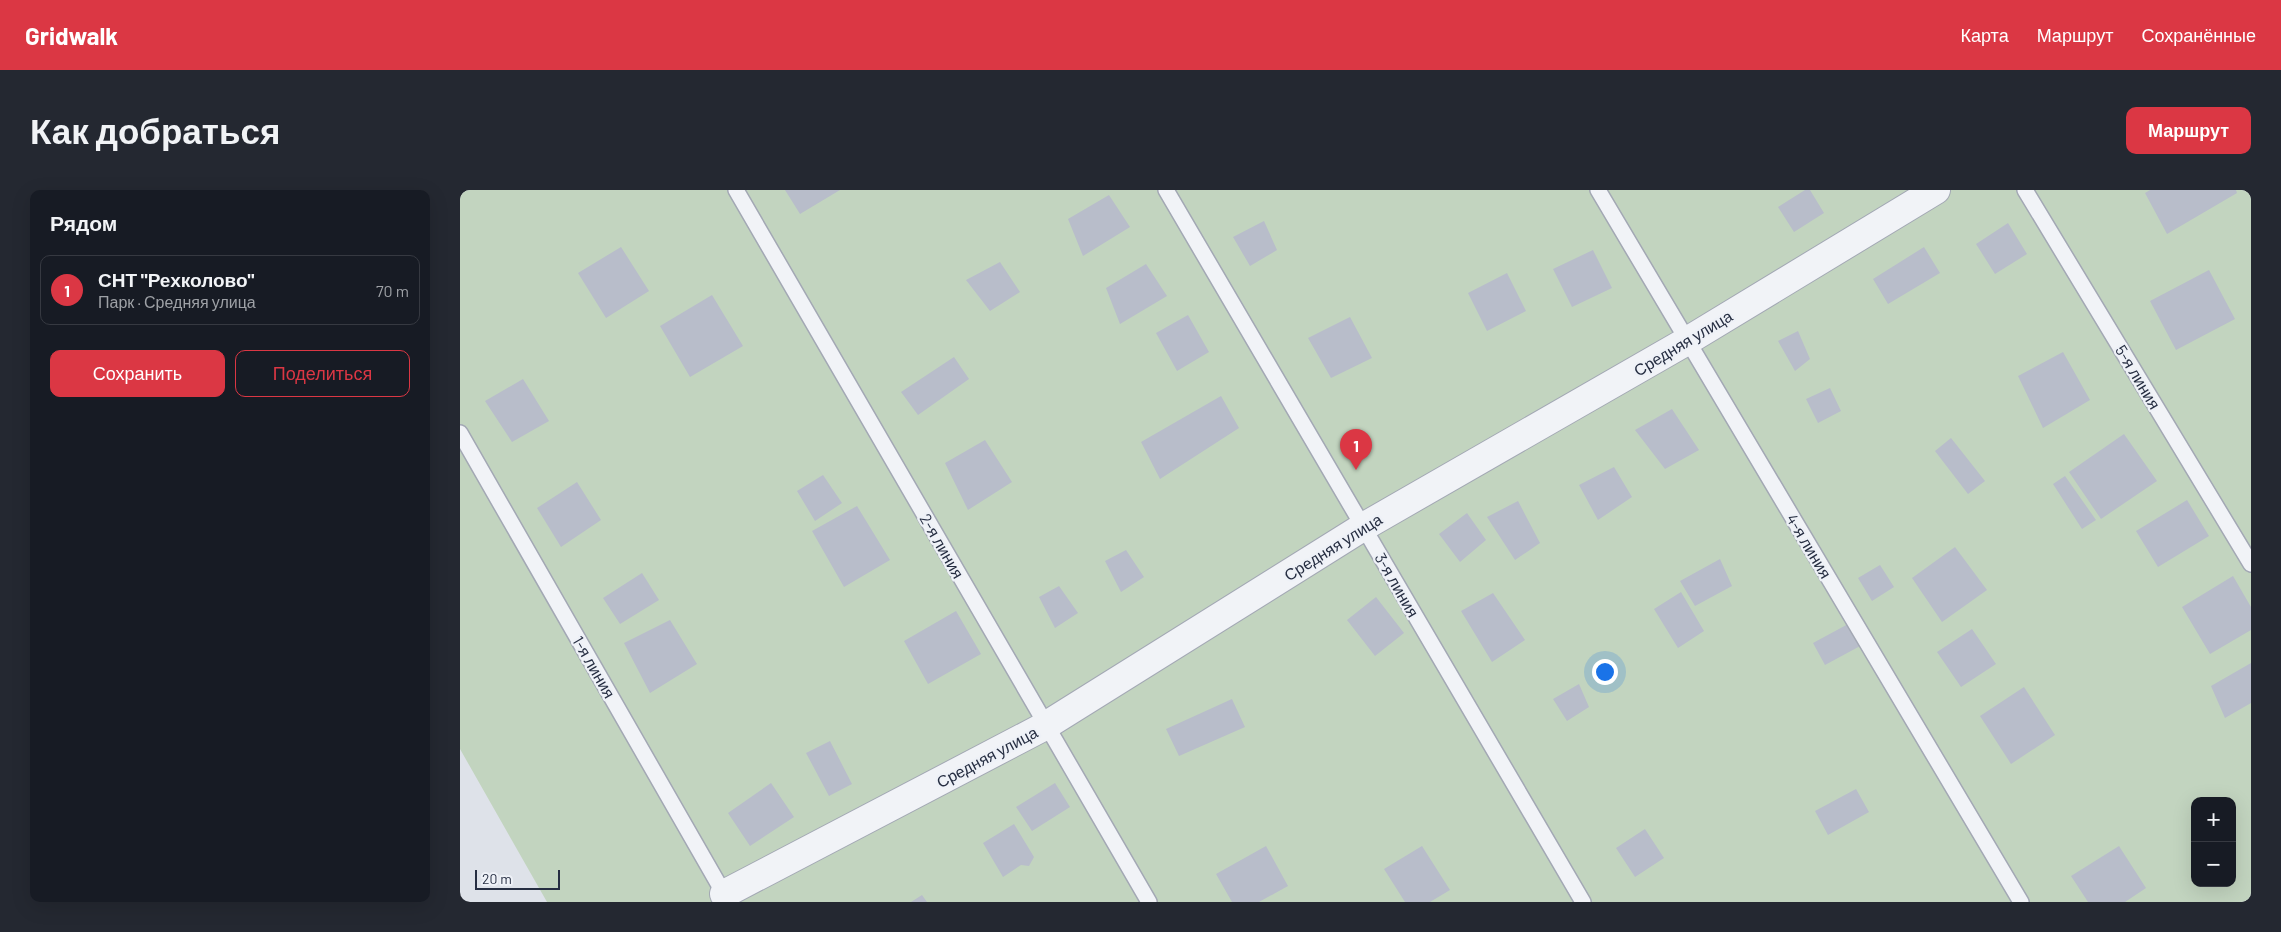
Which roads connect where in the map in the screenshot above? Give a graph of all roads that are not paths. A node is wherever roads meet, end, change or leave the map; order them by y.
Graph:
1 (736, 190) edge
2 (1166, 190) edge
3 (1598, 190) edge
4 (1936, 190) edge
5 (2025, 190) edge
6 (1687, 342) junction
7 (460, 433) edge
8 (1363, 527) junction
9 (2251, 564) edge
10 (1045, 726) junction
11 (727, 898) edge
12 (1149, 902) edge
13 (1583, 902) edge
14 (2021, 902) edge

1 - 10 lane, 2-я линия
2 - 8 lane, 3-я линия
3 - 6 lane, 4-я линия
4 - 6 street, Средняя улица
5 - 9 lane, 5-я линия
6 - 8 street, Средняя улица
6 - 14 lane, 4-я линия
7 - 11 lane, 1-я линия
8 - 10 street, Средняя улица
8 - 13 lane, 3-я линия
10 - 11 street, Средняя улица
10 - 12 lane, 2-я линия

